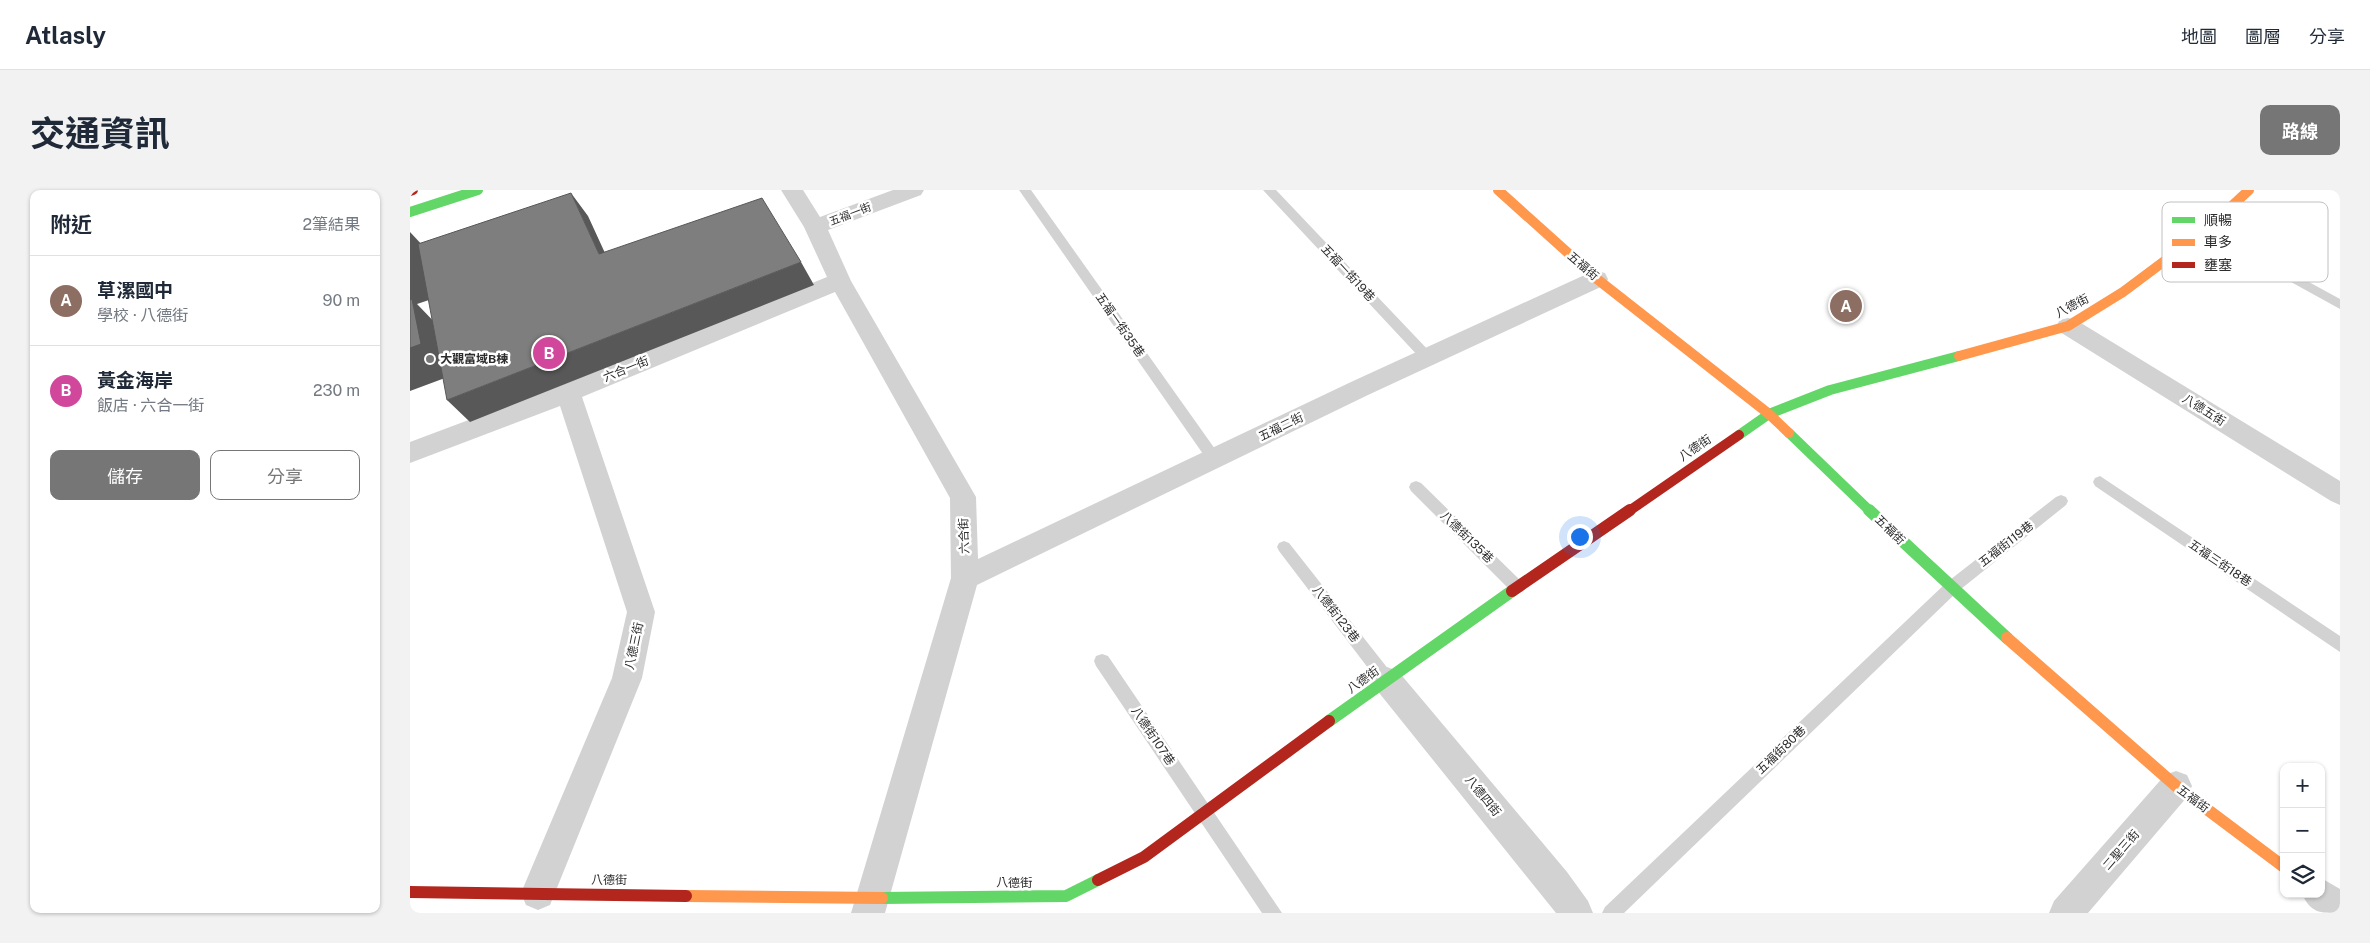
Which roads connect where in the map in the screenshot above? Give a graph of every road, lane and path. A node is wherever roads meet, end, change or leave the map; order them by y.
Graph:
1 (478, 190) edge
2 (792, 190) edge
3 (913, 190) edge
4 (1026, 190) edge
5 (1269, 190) edge
6 (1498, 190) edge
7 (2249, 190) edge
8 (2236, 202) edge
9 (410, 212) edge
10 (815, 228) junction
11 (2162, 263) edge
12 (1598, 279) junction
13 (840, 281) junction
14 (2299, 282) edge
15 (2340, 305) edge
16 (2068, 326) junction
17 (1426, 356) junction
18 (568, 393) junction
19 (1769, 414) junction
20 (410, 453) edge
21 (1216, 460) junction
22 (2100, 482) dead end
23 (1416, 487) dead end
24 (2340, 494) edge
25 (2061, 502) dead end
26 (1284, 548) dead end
27 (965, 578) junction
28 (1517, 586) junction
29 (1951, 588) junction
30 (2340, 645) edge
31 (1102, 661) dead end
32 (1387, 680) junction
33 (2176, 786) junction
34 (1204, 811) junction
35 (2280, 864) edge
36 (410, 892) edge
37 (538, 893) junction
38 (2324, 898) edge
39 (870, 905) edge
40 (1068, 905) edge
41 (2340, 910) edge
42 (1273, 913) edge
43 (1576, 913) edge
44 (1611, 913) edge
45 (2066, 913) edge

1 - 9 street
2 - 10 street, 六合街
3 - 10 street, 五福一街
4 - 21 lane, 五福一街35巷
5 - 17 lane, 五福一街19巷
6 - 12 street, 五福街
7 - 8 street, 八德街
10 - 13 street, 六合街
11 - 16 street, 八德街
12 - 17 street, 五福二街
12 - 19 street, 五福街
13 - 18 street, 六合一街
13 - 27 street, 六合街
14 - 15 lane
16 - 19 street, 八德街
16 - 24 street, 八德五街
17 - 21 street, 五福二街
18 - 20 street, 六合一街
18 - 37 street, 八德三街
19 - 28 street, 八德街
19 - 29 street, 五福街
21 - 27 street, 五福二街
22 - 30 lane, 五福三街18巷
23 - 28 lane, 八德街135巷
25 - 29 lane, 五福街119巷
26 - 32 lane, 八德街123巷
27 - 39 street, 六合街
28 - 32 street, 八德街
29 - 33 street, 五福街
29 - 44 lane, 五福街80巷
31 - 34 lane, 八德街107巷
32 - 34 street, 八德街
32 - 43 street, 八德四街
33 - 35 street, 五福街
33 - 45 street, 二聖三街
34 - 40 street, 八德街
34 - 42 lane, 八德街107巷
36 - 37 street, 八德街
37 - 39 street, 八德街
38 - 41 street
39 - 40 street, 八德街

